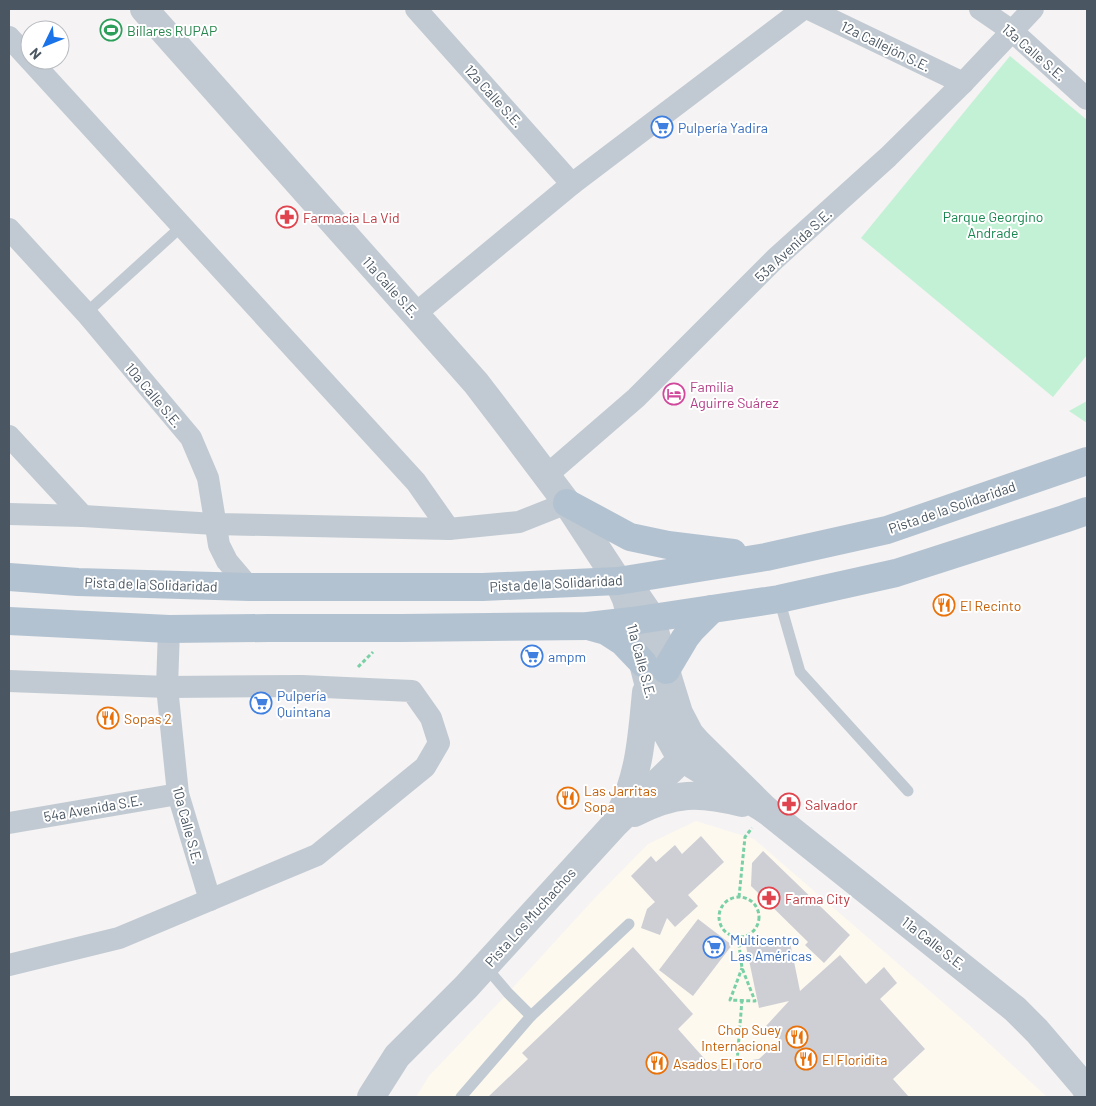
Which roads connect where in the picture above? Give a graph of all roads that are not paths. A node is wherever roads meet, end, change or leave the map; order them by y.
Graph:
1 (144, 9) edge
2 (416, 9) edge
3 (803, 9) edge
4 (809, 9) edge
5 (980, 9) edge
6 (1033, 9) edge
7 (1012, 31) junction
8 (9, 38) edge
9 (964, 83) junction
10 (1087, 98) edge
11 (572, 184) junction
12 (182, 226) junction
13 (9, 229) edge
14 (86, 313) junction
15 (415, 314) junction
16 (9, 436) edge
17 (1087, 461) edge
18 (547, 476) junction
19 (567, 503) junction
20 (1087, 511) edge
21 (9, 514) edge
22 (82, 516) junction
23 (215, 524) junction
24 (449, 529) junction
25 (766, 557) junction
26 (9, 577) edge
27 (618, 581) junction
28 (249, 587) junction
29 (779, 599) junction
30 (712, 609) junction
31 (642, 619) junction
32 (9, 621) edge
33 (588, 626) junction
34 (169, 629) junction
35 (652, 672) junction
36 (9, 681) edge
37 (168, 687) junction
38 (690, 750) junction
39 (908, 791) dead end
40 (178, 794) junction
41 (766, 810) junction
42 (9, 823) edge
43 (614, 825) junction
44 (210, 900) junction
45 (629, 924) dead end
46 (9, 965) edge
47 (485, 966) junction
48 (531, 1016) junction
49 (1087, 1091) edge
50 (371, 1097) edge
51 (461, 1097) edge

1 - 15 street, 11a Calle S.E.
2 - 11 street, 12a Calle S.E.
3 - 11 street
4 - 9 street, 12a Callejón S.E.
5 - 7 street, 13a Calle S.E.
6 - 7 street, 53a Avenida S.E.
7 - 9 street, 53a Avenida S.E.
7 - 10 street, 13a Calle S.E.
8 - 12 street
9 - 18 street, 53a Avenida S.E.
11 - 15 street
12 - 14 lane
12 - 24 street
13 - 14 street, 10a Calle S.E.
14 - 23 street, 10a Calle S.E.
15 - 18 street, 11a Calle S.E.
16 - 22 street
17 - 25 main road, Pista de la Solidaridad
18 - 19 street, 11a Calle S.E.
19 - 24 street
19 - 25 main road
19 - 27 street, 11a Calle S.E.
20 - 29 main road
21 - 22 street
22 - 23 street
23 - 24 street
23 - 28 street, 10a Calle S.E.
25 - 27 main road, Pista de la Solidaridad
26 - 28 main road, Pista de la Solidaridad
27 - 28 main road, Pista de la Solidaridad
27 - 31 street, 11a Calle S.E.
29 - 30 main road
29 - 39 lane
30 - 31 main road
30 - 35 main road
31 - 33 main road
31 - 35 street, 11a Calle S.E.
32 - 34 main road
33 - 34 main road
33 - 35 main road
34 - 37 street, 10a Calle S.E.
35 - 38 street, 11a Calle S.E.
35 - 43 street
36 - 37 street
37 - 40 street, 10a Calle S.E.
37 - 44 street
38 - 41 street, 11a Calle S.E.
38 - 43 street, Pista Los Muchachos
40 - 42 street, 54a Avenida S.E.
40 - 44 street, 10a Calle S.E.
41 - 43 street
41 - 49 street, 11a Calle S.E.
43 - 47 street, Pista Los Muchachos
44 - 46 street
45 - 48 lane
47 - 48 lane
47 - 50 street, Pista Los Muchachos
48 - 51 lane

